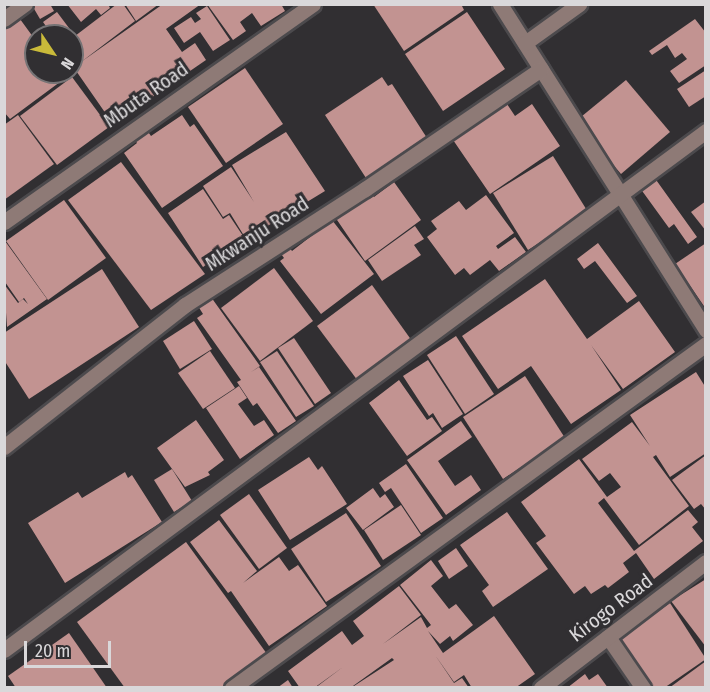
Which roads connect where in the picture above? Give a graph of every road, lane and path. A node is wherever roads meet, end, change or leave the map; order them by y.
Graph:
1 (25, 4) edge
2 (313, 4) edge
3 (500, 4) edge
4 (579, 4) edge
5 (4, 19) edge
6 (525, 43) junction
7 (541, 69) junction
8 (705, 131) edge
9 (620, 195) junction
10 (4, 222) edge
11 (705, 330) edge
12 (705, 344) edge
13 (4, 447) edge
14 (705, 562) edge
15 (608, 638) junction
16 (4, 650) edge
17 (232, 687) edge
18 (541, 687) edge
19 (643, 687) edge

1 - 5 street
2 - 10 street, Mbuta Road
3 - 6 street
4 - 6 street
6 - 7 street
7 - 9 street
7 - 13 street, Mkwanju Road
8 - 9 street
9 - 11 street
9 - 16 street
12 - 17 street
14 - 15 street, Kirogo Road
15 - 18 street, Kirogo Road
15 - 19 street

